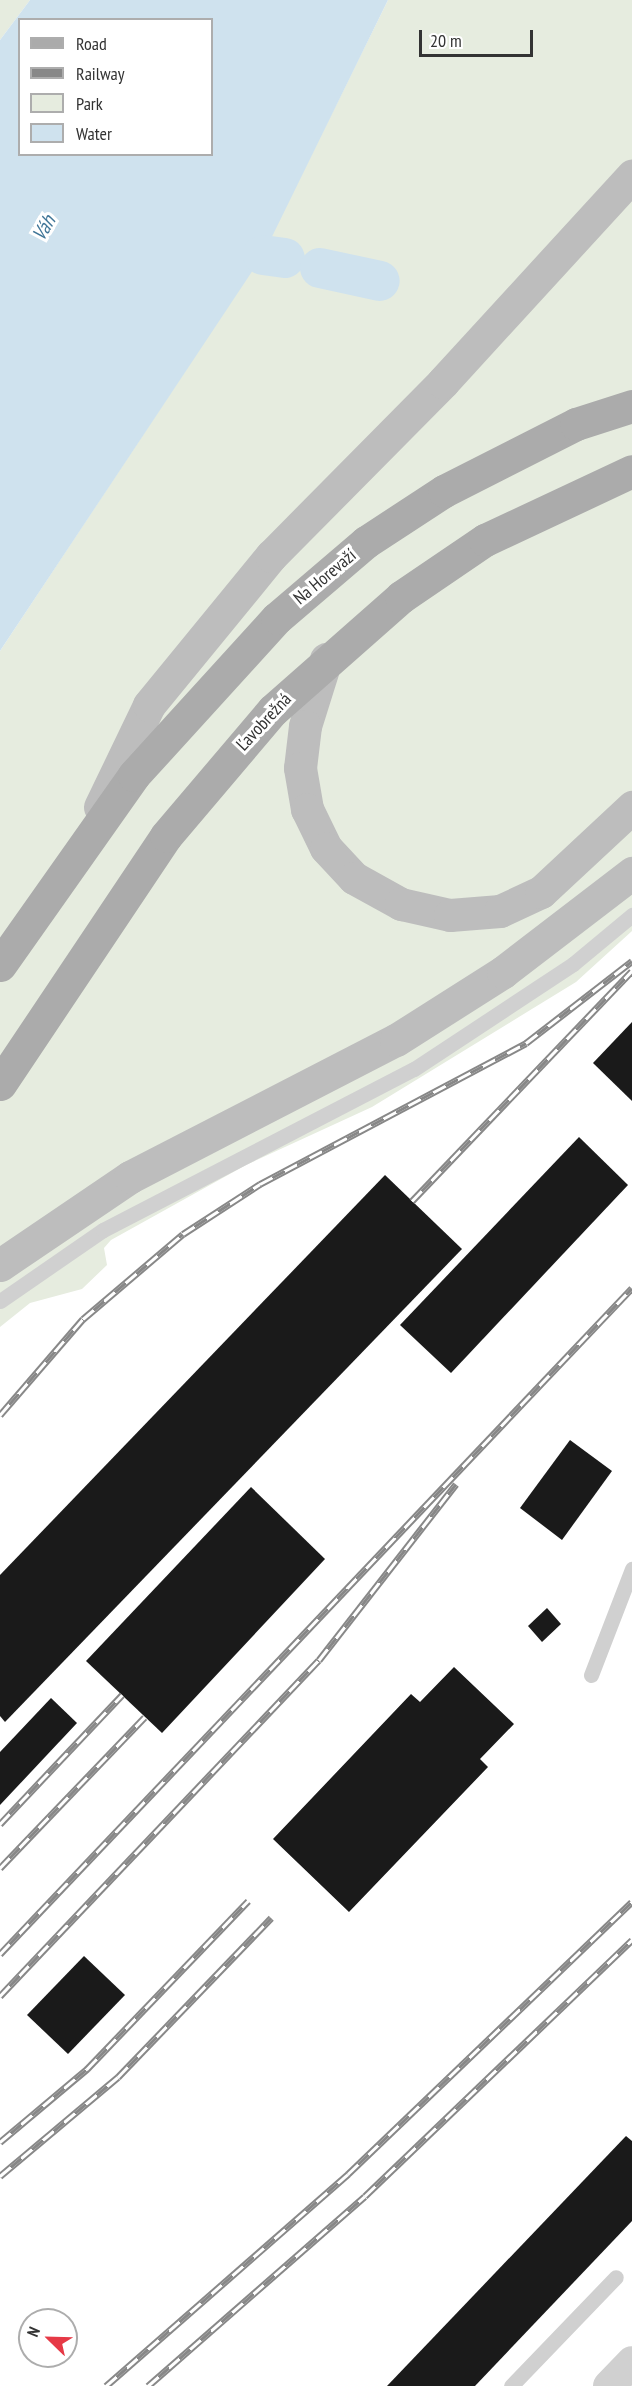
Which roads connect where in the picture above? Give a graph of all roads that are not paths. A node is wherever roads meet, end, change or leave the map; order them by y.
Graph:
1 (632, 177) edge
2 (632, 406) edge
3 (632, 471) edge
4 (326, 659) junction
5 (632, 807) edge
6 (86, 838) junction
7 (632, 873) edge
8 (632, 915) edge
9 (0, 965) edge
10 (0, 1084) edge
11 (0, 1265) edge
12 (0, 1301) edge
13 (632, 1569) edge
14 (591, 1675) dead end
15 (616, 2277) dead end
16 (632, 2362) edge
17 (511, 2386) edge
18 (609, 2386) edge

1 - 6 main road
2 - 6 main road, Na Horevaží
3 - 4 main road, Ľavobrežná
4 - 5 main road
4 - 10 main road, Ľavobrežná
6 - 9 main road
7 - 11 main road
8 - 12 lane
13 - 14 lane
15 - 17 lane
16 - 18 street

